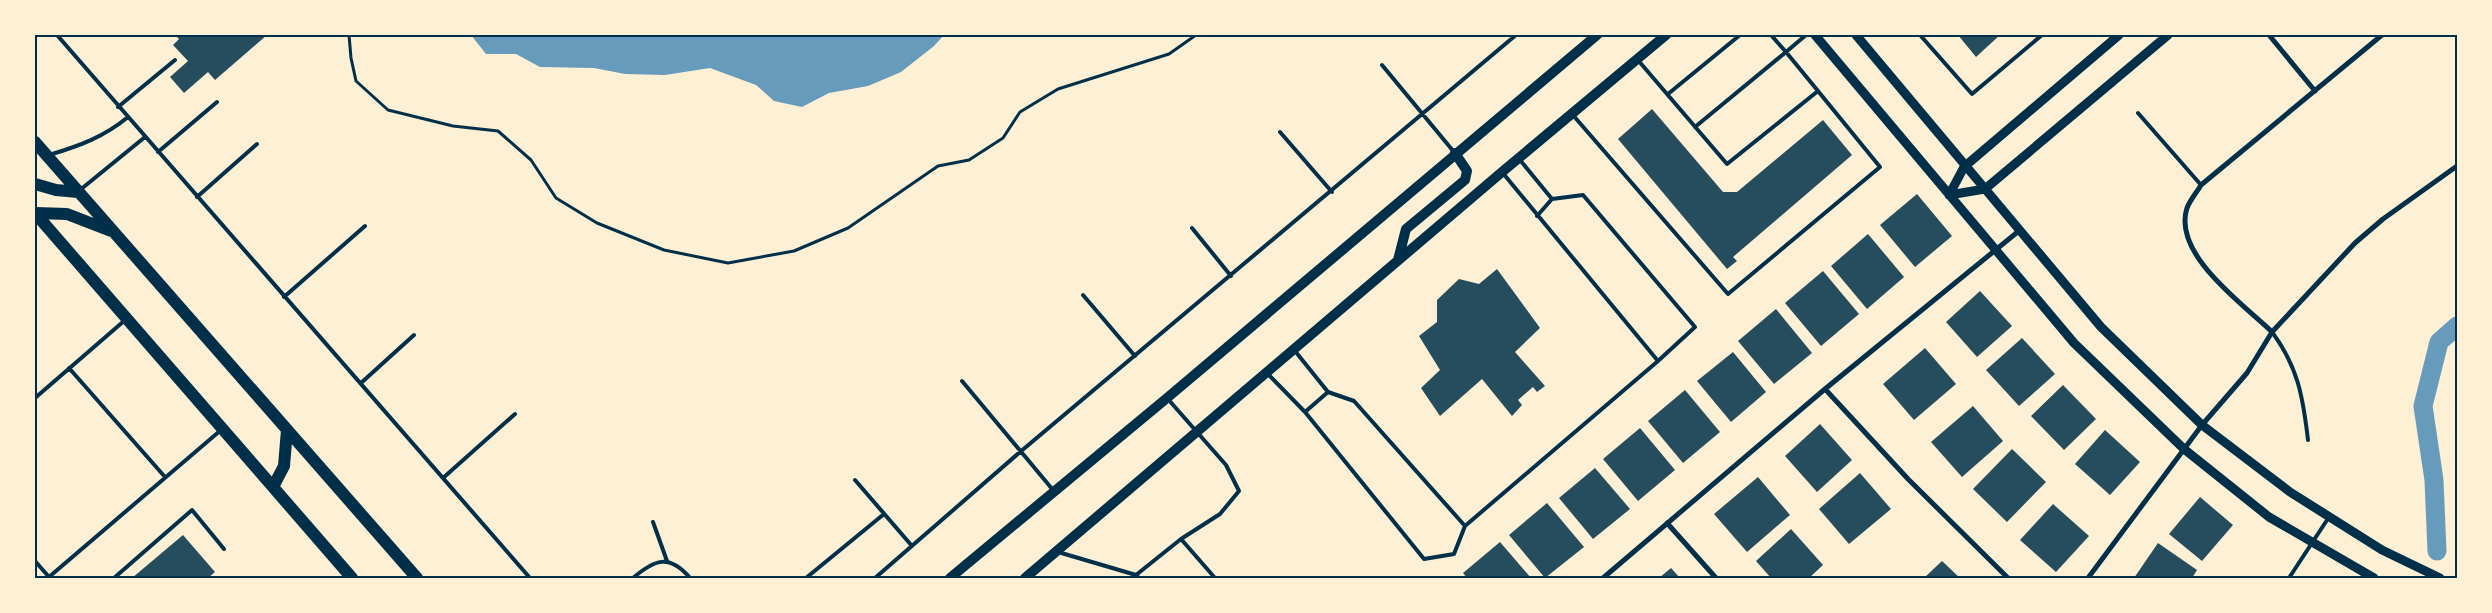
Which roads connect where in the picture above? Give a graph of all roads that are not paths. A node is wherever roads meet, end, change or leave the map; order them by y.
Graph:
1 (56, 35) edge
2 (1516, 35) edge
3 (1597, 35) edge
4 (1666, 35) edge
5 (1740, 35) edge
6 (1771, 35) edge
7 (1806, 35) edge
8 (1815, 35) edge
9 (1856, 35) edge
10 (1920, 35) edge
11 (2042, 35) edge
12 (2119, 35) edge
13 (2168, 35) edge
14 (2269, 35) edge
15 (2382, 35) edge
16 (1786, 52) junction
17 (1637, 59) junction
18 (175, 60) dead end
19 (1382, 65) dead end
20 (2315, 91) junction
21 (1818, 92) junction
22 (1668, 94) junction
23 (217, 102) dead end
24 (118, 107) junction
25 (2138, 113) dead end
26 (1572, 114) junction
27 (1422, 116) junction
28 (128, 117) junction
29 (1695, 127) junction
30 (1280, 132) dead end
31 (145, 137) junction
32 (35, 142) edge
33 (257, 144) dead end
34 (158, 152) junction
35 (1455, 153) junction
36 (47, 156) junction
37 (1518, 158) junction
38 (1964, 166) junction
39 (2457, 166) edge
40 (1502, 172) junction
41 (35, 184) edge
42 (2201, 185) junction
43 (1985, 189) junction
44 (78, 192) junction
45 (1332, 192) junction
46 (1948, 194) junction
47 (197, 197) junction
48 (1552, 198) junction
49 (35, 213) edge
50 (1537, 216) junction
51 (364, 226) dead end
52 (1192, 228) dead end
53 (2020, 230) junction
54 (114, 232) junction
55 (1996, 250) junction
56 (1398, 260) junction
57 (1231, 276) junction
58 (1083, 295) dead end
59 (284, 297) junction
60 (127, 318) junction
61 (2272, 332) junction
62 (414, 334) dead end
63 (1294, 349) junction
64 (1135, 356) junction
65 (1658, 361) junction
66 (69, 368) junction
67 (1267, 372) junction
68 (962, 381) dead end
69 (360, 383) junction
70 (1826, 389) junction
71 (1328, 392) junction
72 (35, 398) edge
73 (1167, 398) junction
74 (1304, 412) junction
75 (515, 414) dead end
76 (2202, 424) junction
77 (222, 429) junction
78 (287, 430) junction
79 (1197, 431) junction
80 (2308, 440) dead end
81 (2184, 450) junction
82 (1020, 452) junction
83 (165, 477) junction
84 (443, 478) junction
85 (855, 480) dead end
86 (273, 487) junction
87 (1054, 492) junction
88 (884, 514) junction
89 (2329, 517) junction
90 (653, 522) dead end
91 (1666, 523) junction
92 (1465, 526) junction
93 (1181, 539) junction
94 (2312, 542) junction
95 (912, 546) junction
96 (224, 550) dead end
97 (1056, 552) junction
98 (35, 561) edge
99 (666, 561) junction
100 (1138, 577) edge
101 (114, 578) edge
102 (352, 578) edge
103 (417, 578) edge
104 (530, 578) edge
105 (633, 578) edge
106 (690, 578) edge
107 (806, 578) edge
108 (875, 578) edge
109 (950, 578) edge
110 (1025, 578) edge
111 (1216, 578) edge
112 (1603, 578) edge
113 (1716, 578) edge
114 (2008, 578) edge
115 (2088, 578) edge
116 (2289, 578) edge
117 (2374, 578) edge
118 (2440, 578) edge

1 - 24 lane
2 - 27 lane
3 - 35 main road
4 - 17 main road
5 - 22 lane
6 - 16 lane
7 - 16 lane
8 - 46 street
9 - 38 street
10 - 11 lane
12 - 38 street
13 - 43 street
14 - 20 street
15 - 20 street
16 - 21 lane
16 - 29 lane
17 - 22 lane
17 - 26 main road
18 - 24 lane
19 - 27 lane
20 - 42 street
21 - 26 lane
21 - 29 lane
22 - 29 lane
23 - 34 lane
24 - 28 lane
25 - 42 lane
26 - 37 main road
27 - 35 lane
27 - 45 lane
28 - 31 lane
28 - 36 lane
30 - 45 lane
31 - 34 lane
31 - 44 lane
32 - 36 main road
33 - 47 lane
34 - 47 lane
35 - 56 main road
35 - 73 main road
36 - 44 main road
37 - 40 main road
37 - 48 lane
38 - 43 street
38 - 46 street
39 - 61 street
40 - 50 lane
40 - 56 main road
41 - 44 main road
42 - 61 street
43 - 46 street
43 - 53 street
44 - 54 main road
45 - 57 lane
46 - 55 street
47 - 59 lane
48 - 50 lane
48 - 65 lane
49 - 54 main road
49 - 60 main road
50 - 65 lane
51 - 59 lane
52 - 57 lane
53 - 55 street
53 - 76 street
54 - 78 main road
55 - 70 street
55 - 81 street
56 - 63 main road
57 - 64 lane
58 - 64 lane
59 - 69 lane
60 - 66 lane
60 - 77 main road
61 - 76 street
61 - 80 lane
62 - 69 lane
63 - 67 main road
63 - 71 lane
64 - 82 lane
65 - 92 lane
66 - 72 lane
66 - 83 lane
67 - 74 lane
67 - 79 main road
68 - 82 lane
69 - 84 lane
70 - 91 street
70 - 114 street
71 - 74 lane
71 - 92 lane
73 - 79 lane
73 - 87 main road
74 - 92 lane
75 - 84 lane
76 - 81 street
76 - 89 street
77 - 83 lane
77 - 86 main road
78 - 86 main road
78 - 103 main road
79 - 93 lane
79 - 97 main road
81 - 94 street
81 - 115 street
82 - 87 lane
82 - 95 lane
83 - 98 lane
84 - 104 lane
85 - 88 lane
86 - 102 main road
87 - 109 main road
88 - 95 lane
88 - 107 lane
89 - 94 lane
89 - 118 street
90 - 99 lane
91 - 112 street
91 - 113 street
93 - 100 lane
93 - 111 lane
94 - 116 lane
94 - 117 street
95 - 108 lane
96 - 101 lane
97 - 100 lane
97 - 110 main road
99 - 105 lane
99 - 106 lane

